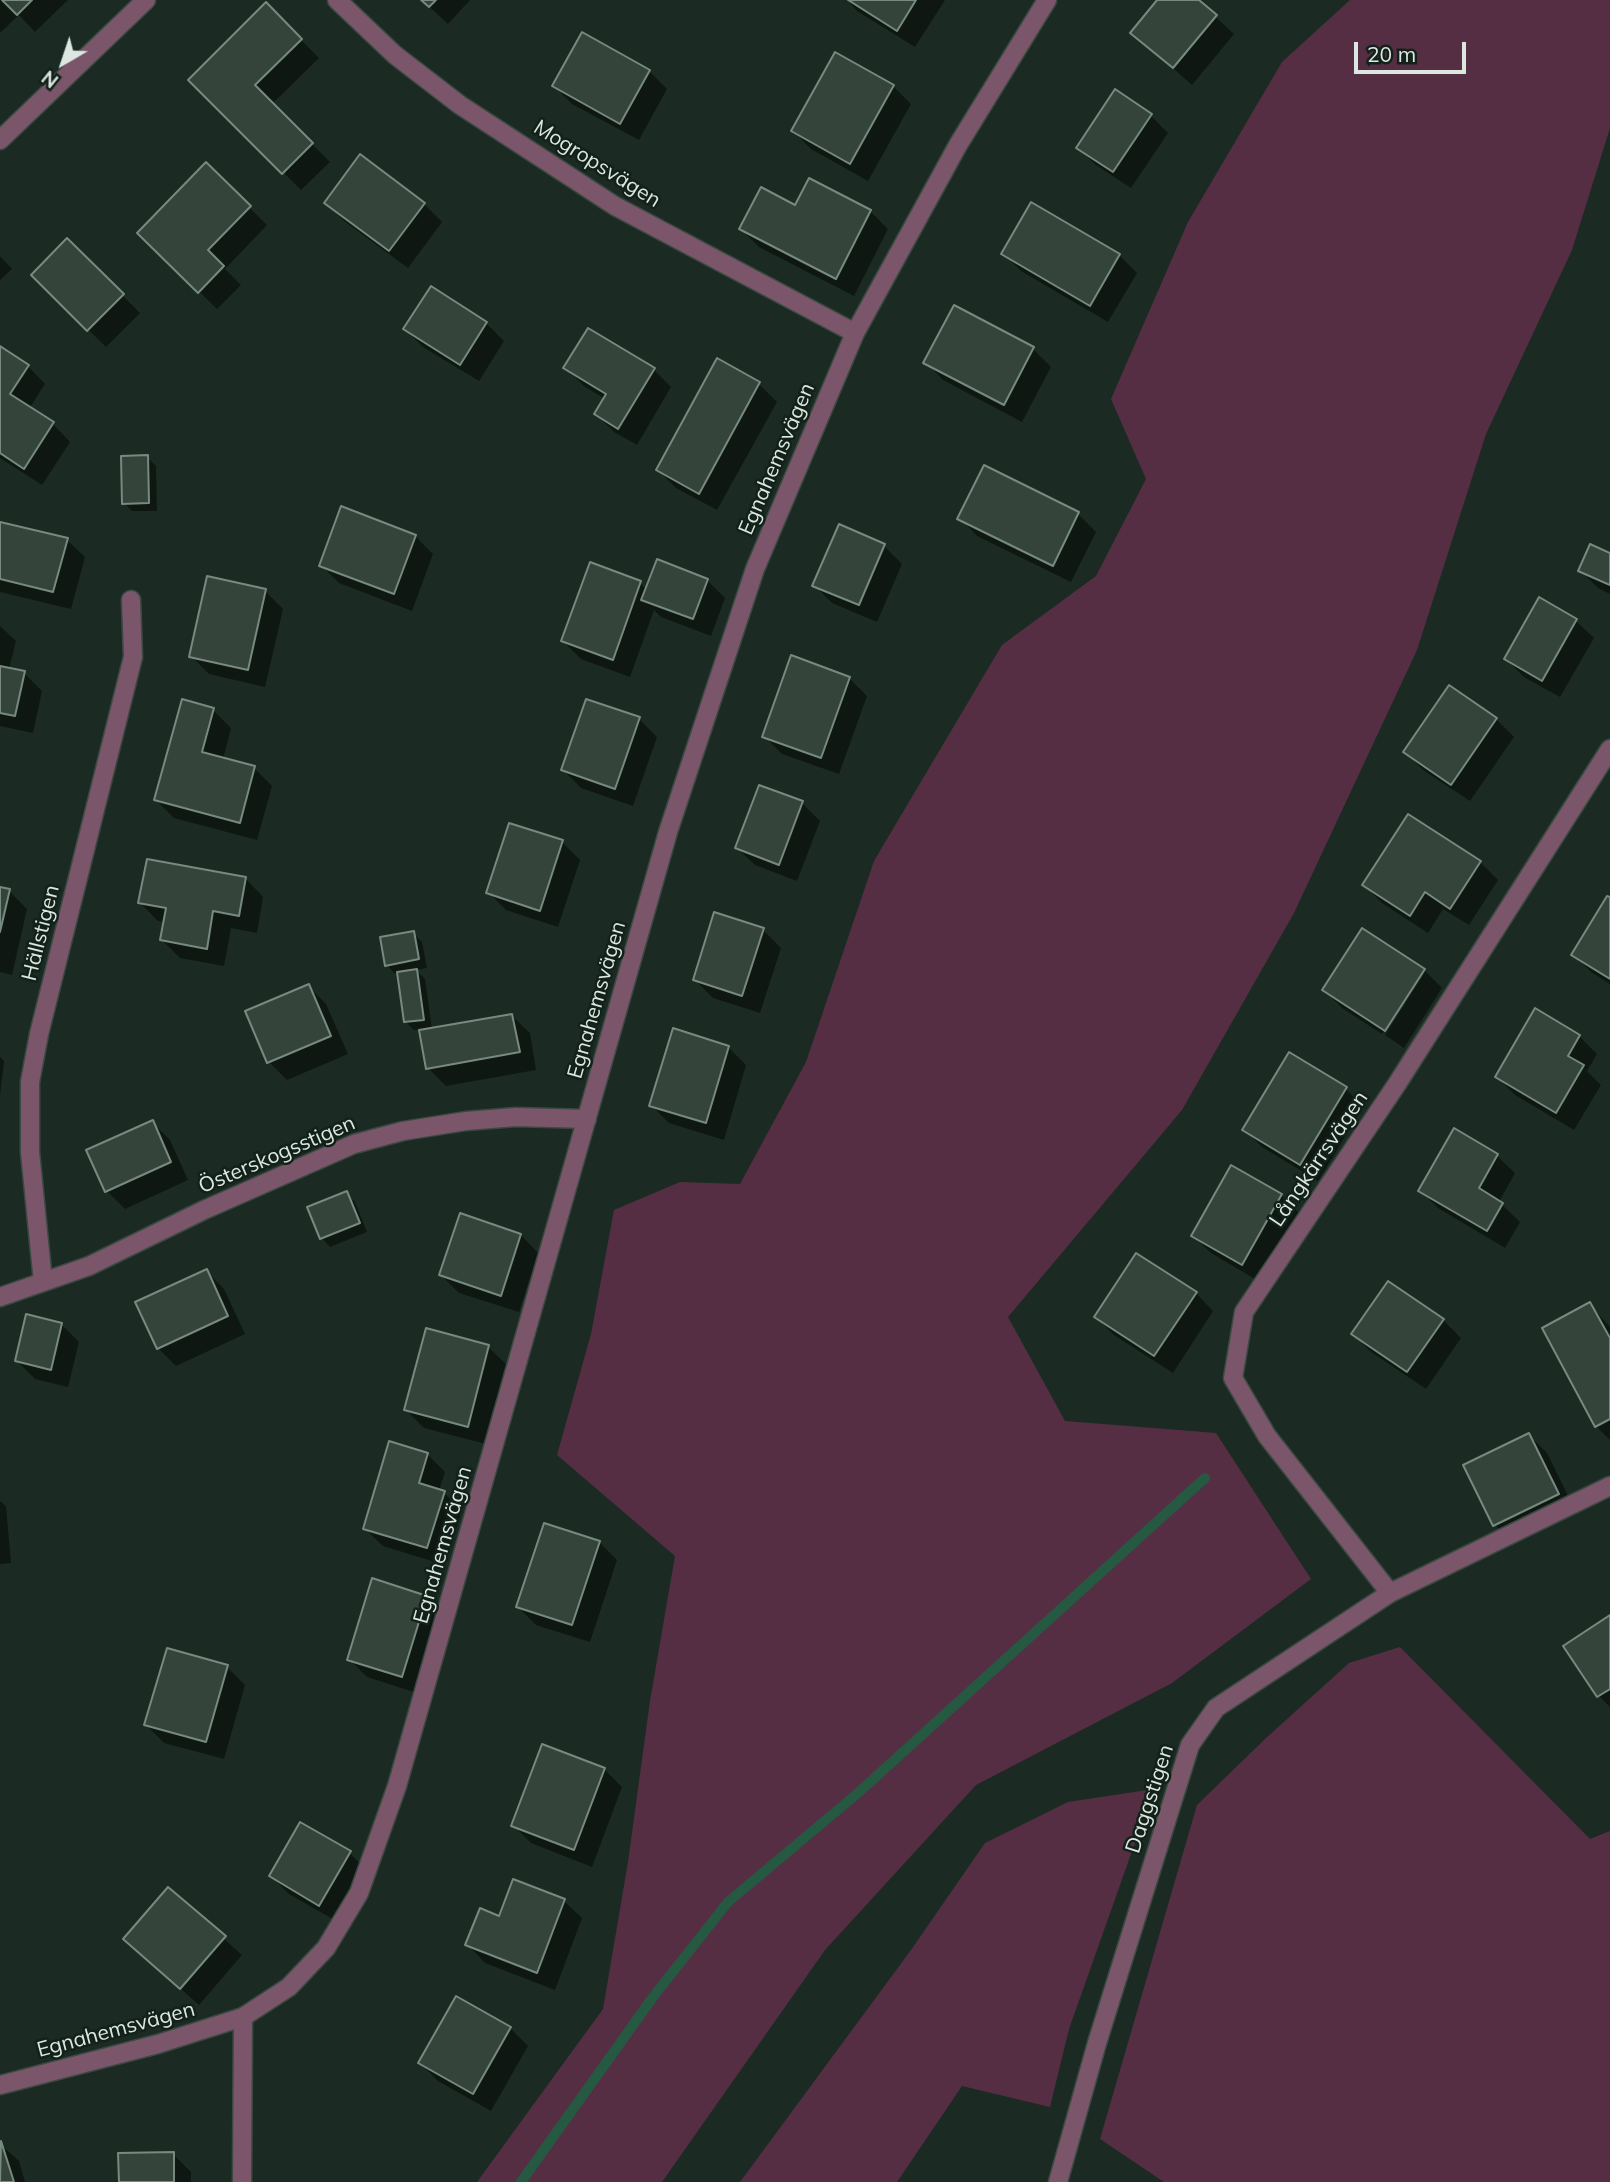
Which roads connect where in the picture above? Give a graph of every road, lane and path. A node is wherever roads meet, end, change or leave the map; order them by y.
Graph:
1 (146, 0) edge
2 (337, 0) edge
3 (1047, 0) edge
4 (0, 140) edge
5 (855, 333) junction
6 (131, 600) dead end
7 (1610, 749) edge
8 (587, 1119) junction
9 (43, 1282) junction
10 (0, 1297) edge
11 (1610, 1486) edge
12 (1390, 1593) junction
13 (243, 2017) junction
14 (0, 2085) edge
15 (242, 2182) edge
16 (1058, 2182) edge

1 - 4 street
2 - 5 street, Mogropsvägen
3 - 5 street, Egnahemsvägen
5 - 8 street, Egnahemsvägen
6 - 9 street, Hällstigen
7 - 12 street, Långkärrsvägen
8 - 9 street, Österskogsstigen
8 - 13 street, Egnahemsvägen
9 - 10 street, Österskogsstigen
11 - 12 street, Daggstigen
12 - 16 street, Daggstigen
13 - 14 street, Egnahemsvägen
13 - 15 street

